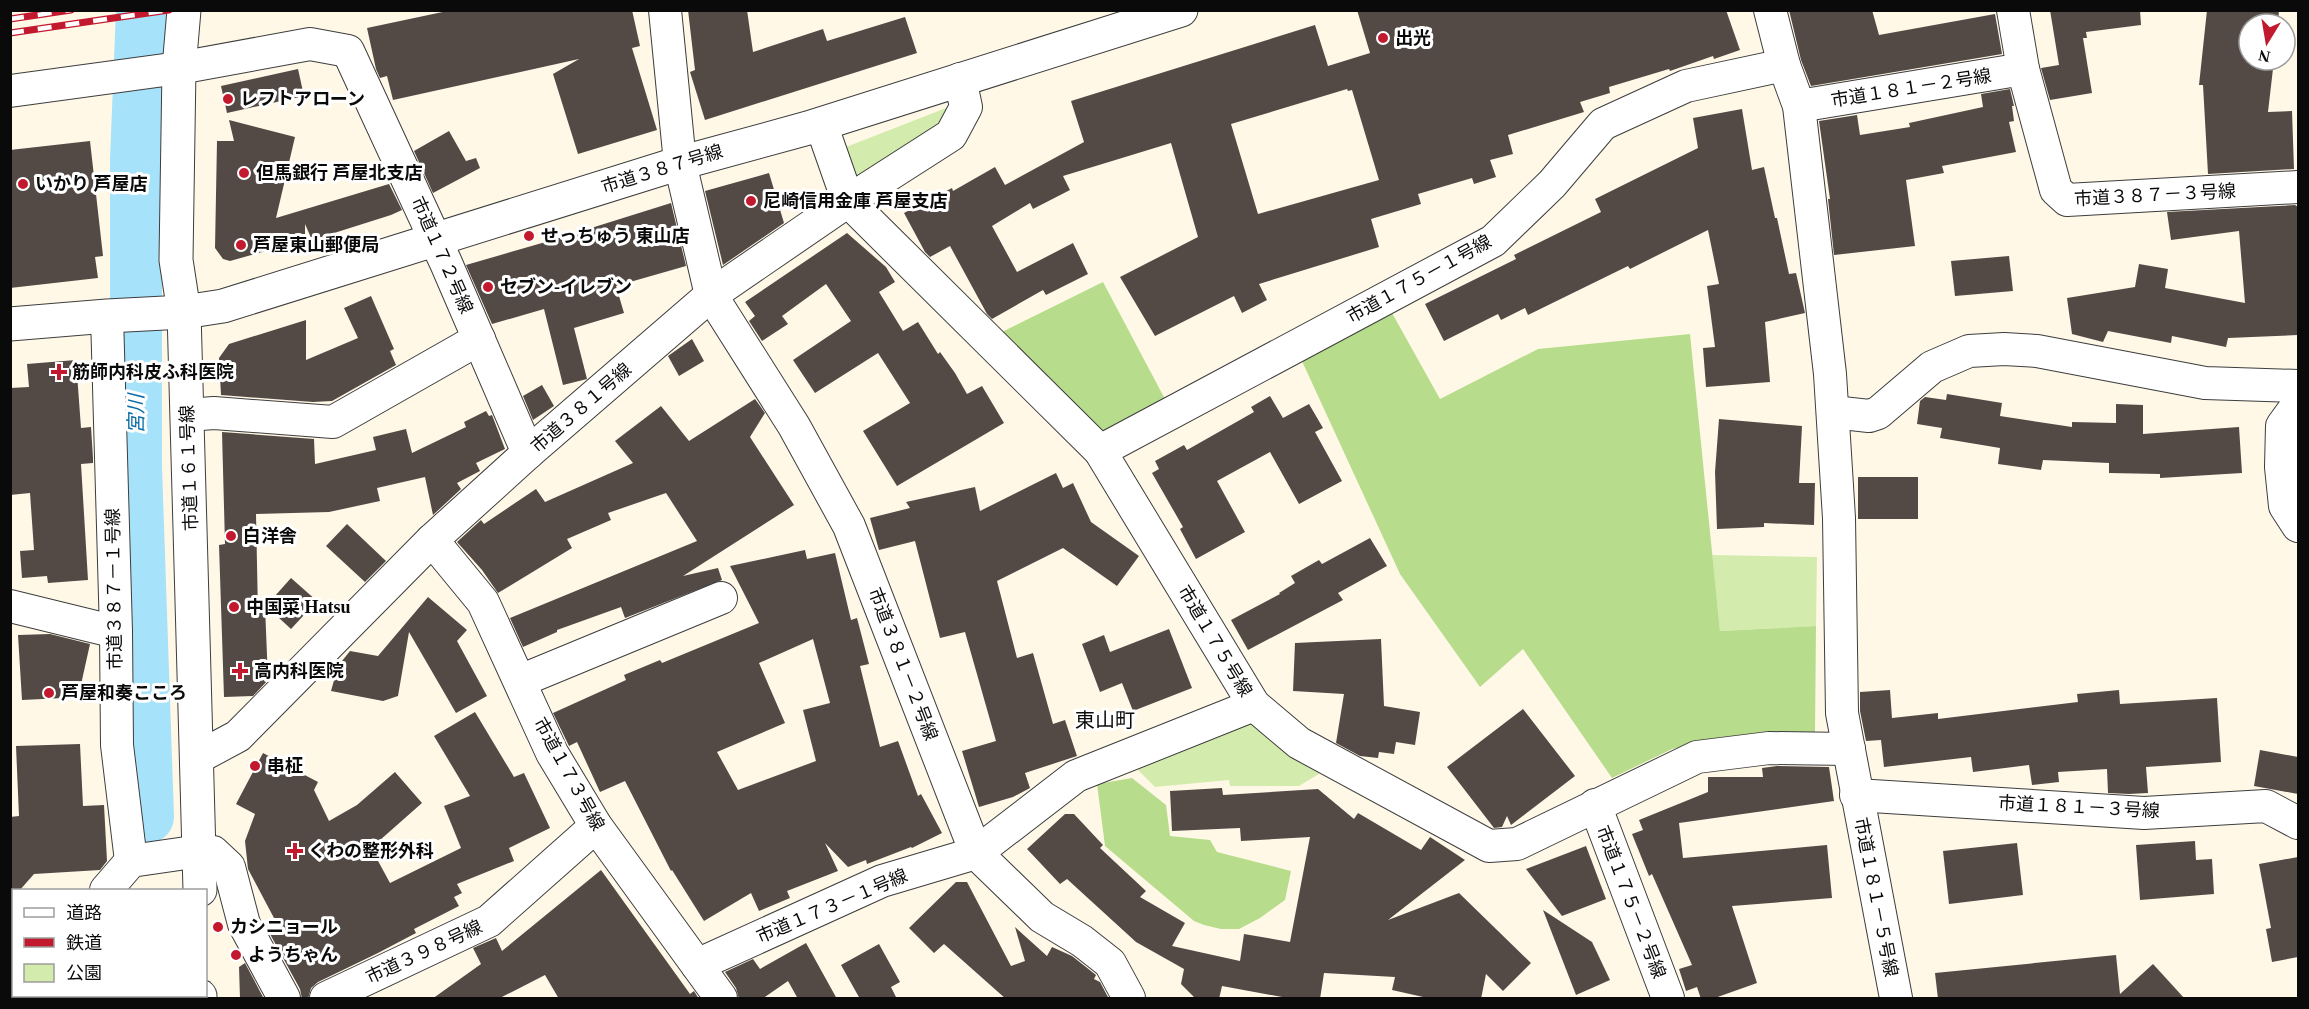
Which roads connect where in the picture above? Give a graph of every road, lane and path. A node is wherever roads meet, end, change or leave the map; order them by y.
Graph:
1 (184, 10) edge
2 (665, 10) edge
3 (1770, 10) edge
4 (2013, 10) edge
5 (1173, 12) edge
6 (1784, 65) junction
7 (2024, 69) junction
8 (151, 72) junction
9 (960, 79) junction
10 (10, 91) edge
11 (1799, 106) junction
12 (821, 124) junction
13 (680, 163) junction
14 (2298, 188) edge
15 (848, 201) junction
16 (435, 239) junction
17 (711, 295) junction
18 (184, 312) junction
19 (122, 315) junction
20 (10, 324) edge
21 (479, 339) junction
22 (2298, 386) edge
23 (2298, 404) edge
24 (1833, 412) junction
25 (187, 415) junction
26 (1100, 451) junction
27 (528, 453) junction
28 (2298, 526) edge
29 (432, 540) junction
30 (721, 597) dead end
31 (10, 606) edge
32 (116, 632) junction
33 (520, 681) junction
34 (1254, 705) junction
35 (1849, 749) junction
36 (197, 758) junction
37 (1856, 795) junction
38 (1595, 805) junction
39 (2298, 823) edge
40 (596, 826) junction
41 (200, 851) junction
42 (976, 853) junction
43 (131, 861) junction
44 (108, 889) edge
45 (200, 889) edge
46 (697, 965) junction
47 (284, 999) edge
48 (326, 999) edge
49 (721, 999) edge
50 (1129, 999) edge
51 (1668, 999) edge
52 (1896, 999) edge

1 - 8 street, 市道１６１号線
2 - 13 street, 市道３８１－２号線
3 - 6 street, 市道１８１－５号線
4 - 7 street, 市道３８７－３号線
5 - 9 street, 市道３８７号線
6 - 11 street, 市道１８１－５号線
6 - 26 street, 市道１７５－１号線
7 - 11 street, 市道１８１－２号線
7 - 14 street, 市道３８７－３号線
8 - 10 street
8 - 16 street, 市道１７２号線
8 - 18 street, 市道１６１号線
9 - 12 street, 市道３８７号線
9 - 15 street, 市道３８１号線
11 - 24 street, 市道１８１－５号線
12 - 13 street, 市道３８７号線
12 - 15 street, 市道１７５号線
13 - 16 street, 市道３８７号線
13 - 17 street, 市道３８１－２号線
15 - 17 street, 市道３８１号線
15 - 26 street, 市道１７５号線
16 - 18 street, 市道３８７号線
16 - 21 street, 市道１７２号線
17 - 27 street, 市道３８１号線
17 - 42 street, 市道３８１－２号線
18 - 19 street, 市道３８７号線
18 - 25 street, 市道１６１号線
19 - 20 street, 市道３８７号線
19 - 32 street, 市道３８７－１号線
21 - 25 street
21 - 27 street, 市道１７２号線
22 - 24 street
23 - 28 street
24 - 35 street, 市道１８１－５号線
25 - 36 street, 市道１６１号線
26 - 34 street, 市道１７５号線
27 - 29 street, 市道３８１号線
29 - 33 street, 市道１７３号線
29 - 36 street, 市道３８１号線
30 - 33 street
31 - 32 street
32 - 43 street, 市道３８７－１号線
33 - 40 street, 市道１７３号線
34 - 38 street, 市道１７５号線
34 - 42 street, 市道１７３－１号線
35 - 37 street, 市道１８１－５号線
35 - 38 street, 市道１７５号線
36 - 41 street, 市道１６１号線
37 - 39 street, 市道１８１－３号線
37 - 52 street, 市道１８１－５号線
38 - 51 street, 市道１７５－２号線
40 - 46 street, 市道１７３号線
40 - 48 street, 市道３９８号線
41 - 43 street
41 - 45 street, 市道１６１号線
41 - 47 street
42 - 46 street, 市道１７３－１号線
42 - 50 street, 市道３８１－２号線
43 - 44 street
46 - 49 street, 市道１７３号線

